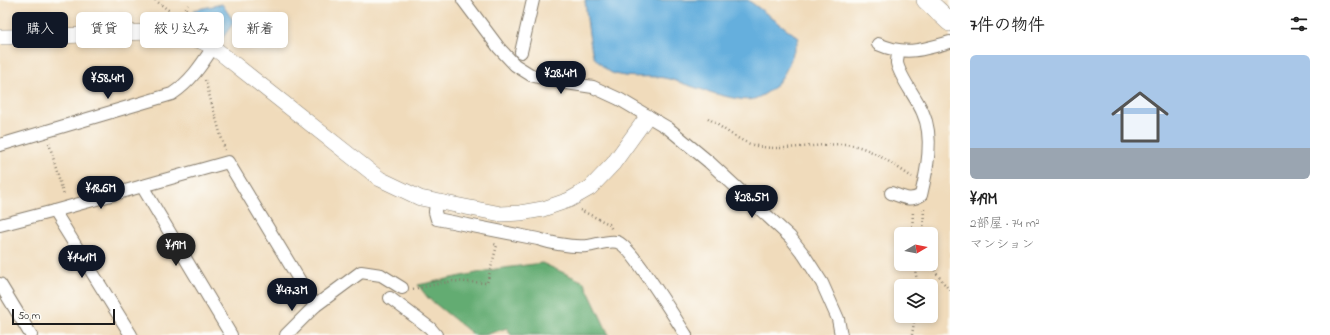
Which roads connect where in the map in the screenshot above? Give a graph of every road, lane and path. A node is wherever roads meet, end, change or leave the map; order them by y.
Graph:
1 (154, 0) edge
2 (464, 0) edge
3 (533, 0) edge
4 (926, 0) edge
5 (171, 12) edge
6 (950, 22) edge
7 (140, 33) edge
8 (0, 37) edge
9 (950, 42) edge
10 (878, 44) dead end
11 (212, 48) edge
12 (214, 48) edge
13 (898, 51) junction
14 (521, 52) dead end
15 (199, 69) junction
16 (647, 117) junction
17 (708, 118) dead end
18 (46, 131) junction
19 (0, 145) edge
20 (228, 162) junction
21 (142, 186) junction
22 (891, 193) dead end
23 (920, 193) junction
24 (436, 202) junction
25 (563, 202) junction
26 (67, 208) junction
27 (54, 211) junction
28 (0, 224) edge
29 (609, 224) dead end
30 (913, 227) edge
31 (923, 227) edge
32 (484, 228) junction
33 (936, 271) edge
34 (0, 284) edge
35 (402, 288) joint
36 (950, 291) edge
37 (390, 298) dead end
38 (315, 306) junction
39 (914, 323) edge
40 (30, 335) edge
41 (131, 335) edge
42 (231, 335) edge
43 (286, 335) edge
44 (436, 335) edge
45 (686, 335) edge
46 (840, 335) edge
47 (912, 335) edge

1 - 5 path
2 - 16 street
3 - 14 street
4 - 6 main road
7 - 8 street
9 - 13 street
10 - 13 street
11 - 15 street
12 - 24 street
13 - 23 street
15 - 18 street
15 - 20 path
16 - 25 street
16 - 46 street
17 - 23 path
18 - 19 street
18 - 26 path
20 - 21 street
20 - 38 street
21 - 26 street
21 - 42 street
22 - 23 street
23 - 30 path
23 - 31 path
24 - 25 street
24 - 32 street
25 - 29 path
26 - 27 street
27 - 28 street
27 - 41 street
32 - 35 path
32 - 45 street
33 - 36 path
34 - 40 street
35 - 38 street
37 - 44 street
38 - 43 street
39 - 47 path

